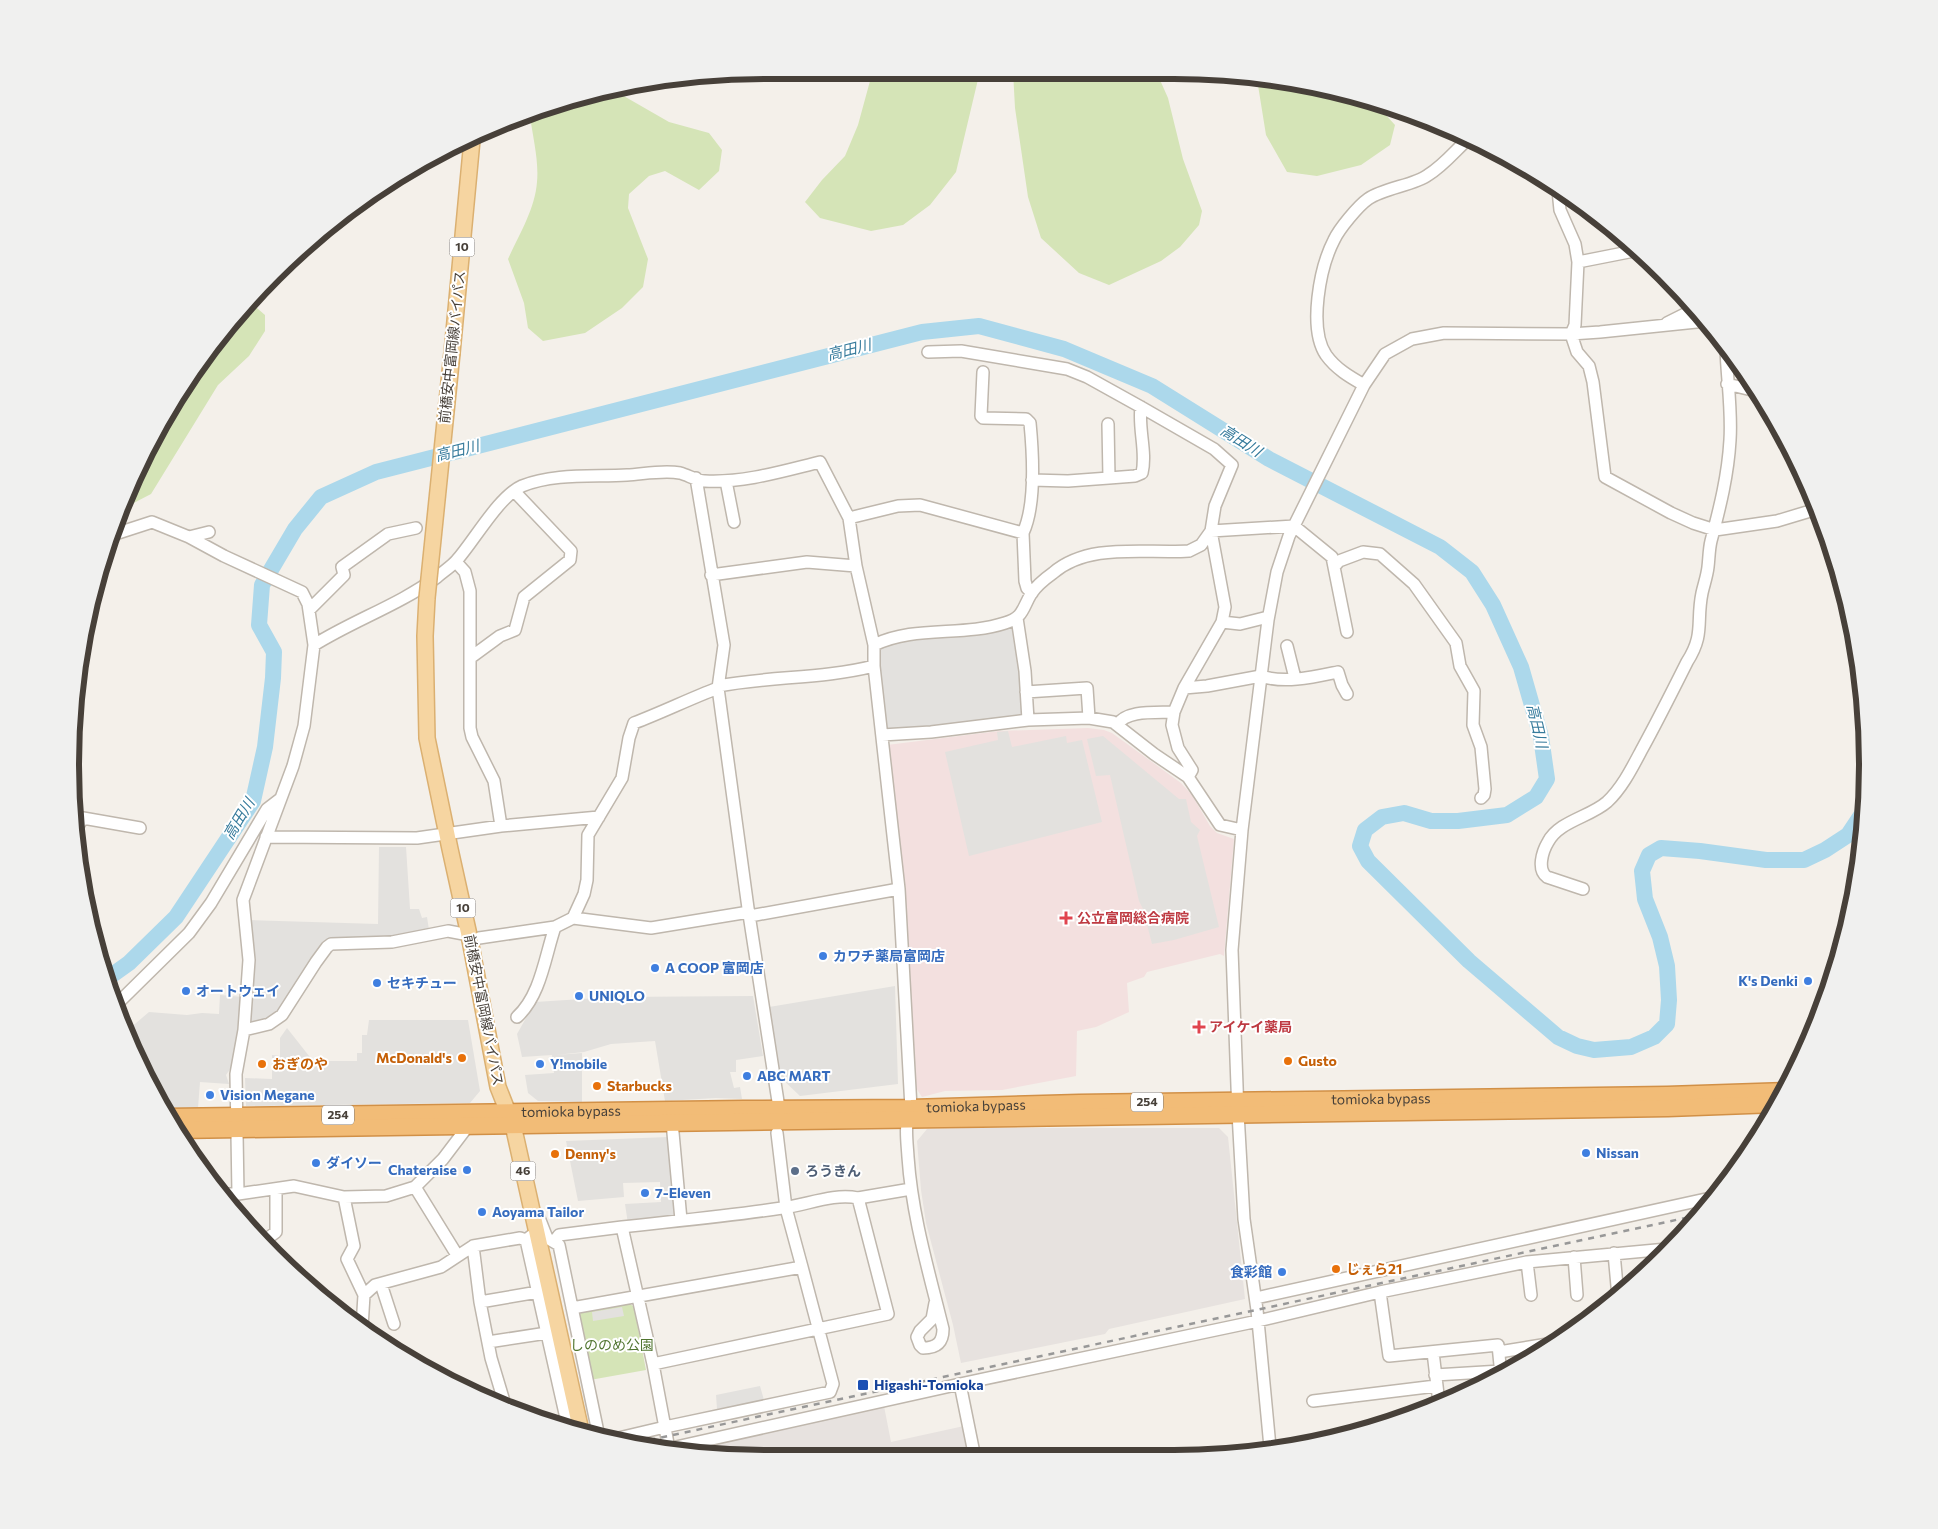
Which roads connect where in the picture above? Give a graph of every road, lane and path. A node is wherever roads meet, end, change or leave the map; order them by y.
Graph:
1 (1464, 143) edge
2 (472, 144) edge
3 (1559, 197) edge
4 (1629, 252) edge
5 (1578, 262) junction
6 (1689, 312) edge
7 (1697, 321) edge
8 (1661, 326) junction
9 (1571, 334) junction
10 (928, 352) dead end
11 (1726, 359) edge
12 (983, 372) dead end
13 (1727, 384) junction
14 (1364, 385) junction
15 (1747, 389) edge
16 (1141, 406) junction
17 (1108, 424) dead end
18 (696, 478) junction
19 (1109, 478) junction
20 (1032, 480) junction
21 (726, 481) junction
22 (514, 491) junction
23 (1811, 512) edge
24 (849, 518) junction
25 (734, 522) dead end
26 (1294, 526) junction
27 (416, 528) dead end
28 (1715, 530) junction
29 (1211, 531) junction
30 (209, 532) dead end
31 (119, 533) edge
32 (1023, 534) junction
33 (189, 537) junction
34 (456, 562) junction
35 (856, 566) junction
36 (1334, 567) junction
37 (712, 575) junction
38 (1032, 593) junction
39 (309, 610) junction
40 (1268, 617) junction
41 (1017, 618) junction
42 (1222, 622) junction
43 (1347, 632) dead end
44 (314, 644) junction
45 (874, 645) junction
46 (1287, 646) dead end
47 (470, 658) junction
48 (874, 666) junction
49 (1262, 676) junction
50 (1293, 679) junction
51 (718, 687) junction
52 (1184, 688) junction
53 (1026, 692) junction
54 (1347, 694) dead end
55 (1174, 712) junction
56 (1089, 718) junction
57 (1028, 720) junction
58 (1117, 725) junction
59 (882, 735) junction
60 (1188, 777) junction
61 (281, 798) junction
62 (1481, 798) dead end
63 (600, 817) junction
64 (81, 821) edge
65 (502, 826) junction
66 (140, 828) dead end
67 (1242, 830) junction
68 (451, 832) junction
69 (266, 837) junction
70 (899, 889) junction
71 (1583, 889) dead end
72 (749, 914) junction
73 (573, 918) junction
74 (555, 927) junction
75 (474, 937) junction
76 (121, 1000) edge
77 (517, 1017) dead end
78 (244, 1030) junction
79 (1776, 1091) edge
80 (1769, 1104) edge
81 (1238, 1107) junction
82 (779, 1108) junction
83 (909, 1114) junction
84 (178, 1119) edge
85 (511, 1119) junction
86 (672, 1122) junction
87 (237, 1124) junction
88 (468, 1126) junction
89 (184, 1129) edge
90 (777, 1133) dead end
91 (910, 1186) junction
92 (415, 1187) junction
93 (276, 1188) junction
94 (230, 1194) edge
95 (238, 1194) junction
96 (344, 1197) junction
97 (858, 1198) junction
98 (1703, 1200) edge
99 (531, 1205) junction
100 (786, 1208) junction
101 (681, 1220) junction
102 (622, 1227) junction
103 (531, 1235) junction
104 (269, 1237) edge
105 (554, 1242) junction
106 (474, 1246) junction
107 (1657, 1250) edge
108 (1614, 1253) junction
109 (457, 1255) junction
110 (1574, 1257) junction
111 (1527, 1262) junction
112 (802, 1267) junction
113 (381, 1284) junction
114 (1617, 1287) edge
115 (538, 1292) junction
116 (1380, 1292) junction
117 (1531, 1294) dead end
118 (1577, 1295) dead end
119 (364, 1296) junction
120 (636, 1297) junction
121 (1256, 1298) junction
122 (480, 1302) junction
123 (935, 1304) dead end
124 (572, 1308) junction
125 (362, 1320) edge
126 (1258, 1321) junction
127 (394, 1324) dead end
128 (819, 1329) junction
129 (547, 1333) junction
130 (488, 1342) junction
131 (1536, 1346) edge
132 (1433, 1352) junction
133 (1499, 1352) junction
134 (653, 1364) junction
135 (1500, 1367) edge
136 (1487, 1375) edge
137 (1436, 1380) junction
138 (960, 1384) junction
139 (1439, 1397) edge
140 (503, 1399) edge
141 (1313, 1401) dead end
142 (567, 1421) edge
143 (579, 1425) edge
144 (665, 1427) junction
145 (598, 1430) edge
146 (627, 1436) edge
147 (667, 1443) edge
148 (1270, 1443) edge
149 (685, 1445) edge
150 (973, 1450) edge

1 - 14 street
2 - 68 main road, 前橋安中富岡線バイパス / 10, bridge
3 - 5 street
4 - 5 street
5 - 9 street
6 - 8 street
7 - 8 street
8 - 9 street
9 - 14 street
9 - 28 street
10 - 16 street
11 - 13 street
12 - 20 street
13 - 15 street
13 - 28 street
14 - 26 street
16 - 19 street
16 - 29 street
17 - 19 street
18 - 21 street
18 - 22 street
18 - 37 street
19 - 20 street
20 - 32 street
21 - 24 street
21 - 25 street
22 - 34 street
22 - 47 street
23 - 28 street
24 - 32 street
24 - 35 street
26 - 29 street
26 - 36 street
26 - 40 street
27 - 39 street
28 - 71 street
29 - 38 street
29 - 42 street
30 - 33 street
31 - 33 street
32 - 38 street
33 - 39 street
34 - 44 street
34 - 47 street
35 - 37 street
35 - 45 street
36 - 43 street
36 - 62 street
37 - 51 street
38 - 41 street
39 - 44 street
40 - 42 street
40 - 49 street
41 - 45 street
41 - 53 street
42 - 52 street
44 - 61 street
45 - 48 street
46 - 50 street
47 - 65 street
48 - 51 street
48 - 59 street
49 - 50 street
49 - 52 street
49 - 67 street
50 - 54 street
51 - 63 street
51 - 72 street
52 - 55 street
53 - 56 street
53 - 57 street
55 - 58 street
55 - 60 street
56 - 57 street
56 - 58 street
57 - 59 street
58 - 60 street
59 - 70 street
60 - 67 street
61 - 69 street
61 - 76 street
63 - 65 street
63 - 73 street
64 - 66 street
65 - 68 street
67 - 81 street
68 - 69 street
68 - 75 main road, 前橋安中富岡線バイパス / 10
69 - 78 street
70 - 72 street
70 - 83 street
72 - 73 street
72 - 82 street
73 - 74 street
74 - 75 street
74 - 77 street
75 - 78 street
75 - 85 main road, 前橋安中富岡線バイパス / 10
78 - 87 street
79 - 81 highway, tomioka bypass / 254
80 - 81 highway, tomioka bypass / 254
81 - 83 highway, tomioka bypass / 254
81 - 121 street
82 - 83 highway, tomioka bypass / 254
82 - 85 highway, tomioka bypass / 254
83 - 86 highway, tomioka bypass / 254
83 - 91 street
84 - 87 highway, tomioka bypass / 254
85 - 86 highway, tomioka bypass / 254
85 - 87 highway, tomioka bypass / 254
85 - 88 highway, tomioka bypass / 254
85 - 99 main road, 46
86 - 101 street
87 - 88 highway, tomioka bypass / 254
87 - 89 highway, tomioka bypass / 254
87 - 95 street
88 - 92 street
90 - 100 street
91 - 97 street
91 - 123 street
92 - 96 street
92 - 109 street
93 - 95 street
93 - 96 street
93 - 104 street
94 - 95 street
96 - 119 street
97 - 100 street
97 - 128 street
98 - 121 street
99 - 103 main road, 46
99 - 105 street
100 - 101 street
100 - 112 street
101 - 102 street
102 - 105 street
102 - 120 street
103 - 106 street
103 - 115 street
103 - 143 main road, 46
105 - 124 street
106 - 109 street
106 - 122 street
107 - 108 street
108 - 110 street
108 - 114 street
109 - 113 street
110 - 111 street
110 - 118 street
111 - 116 street
111 - 117 street
112 - 120 street
112 - 128 street
113 - 119 street
113 - 127 street
115 - 122 street
115 - 129 street
116 - 126 street
116 - 132 street
119 - 125 street
120 - 124 street
120 - 134 street
121 - 126 street
122 - 130 street
124 - 145 street
126 - 138 street
126 - 148 street
128 - 134 street
128 - 144 street
129 - 130 street
129 - 142 street
130 - 140 street
131 - 133 street
132 - 133 street
132 - 137 street
133 - 135 street
134 - 144 street
136 - 137 street
137 - 139 street
137 - 141 street
138 - 149 street
138 - 150 street
144 - 146 street
144 - 147 street

